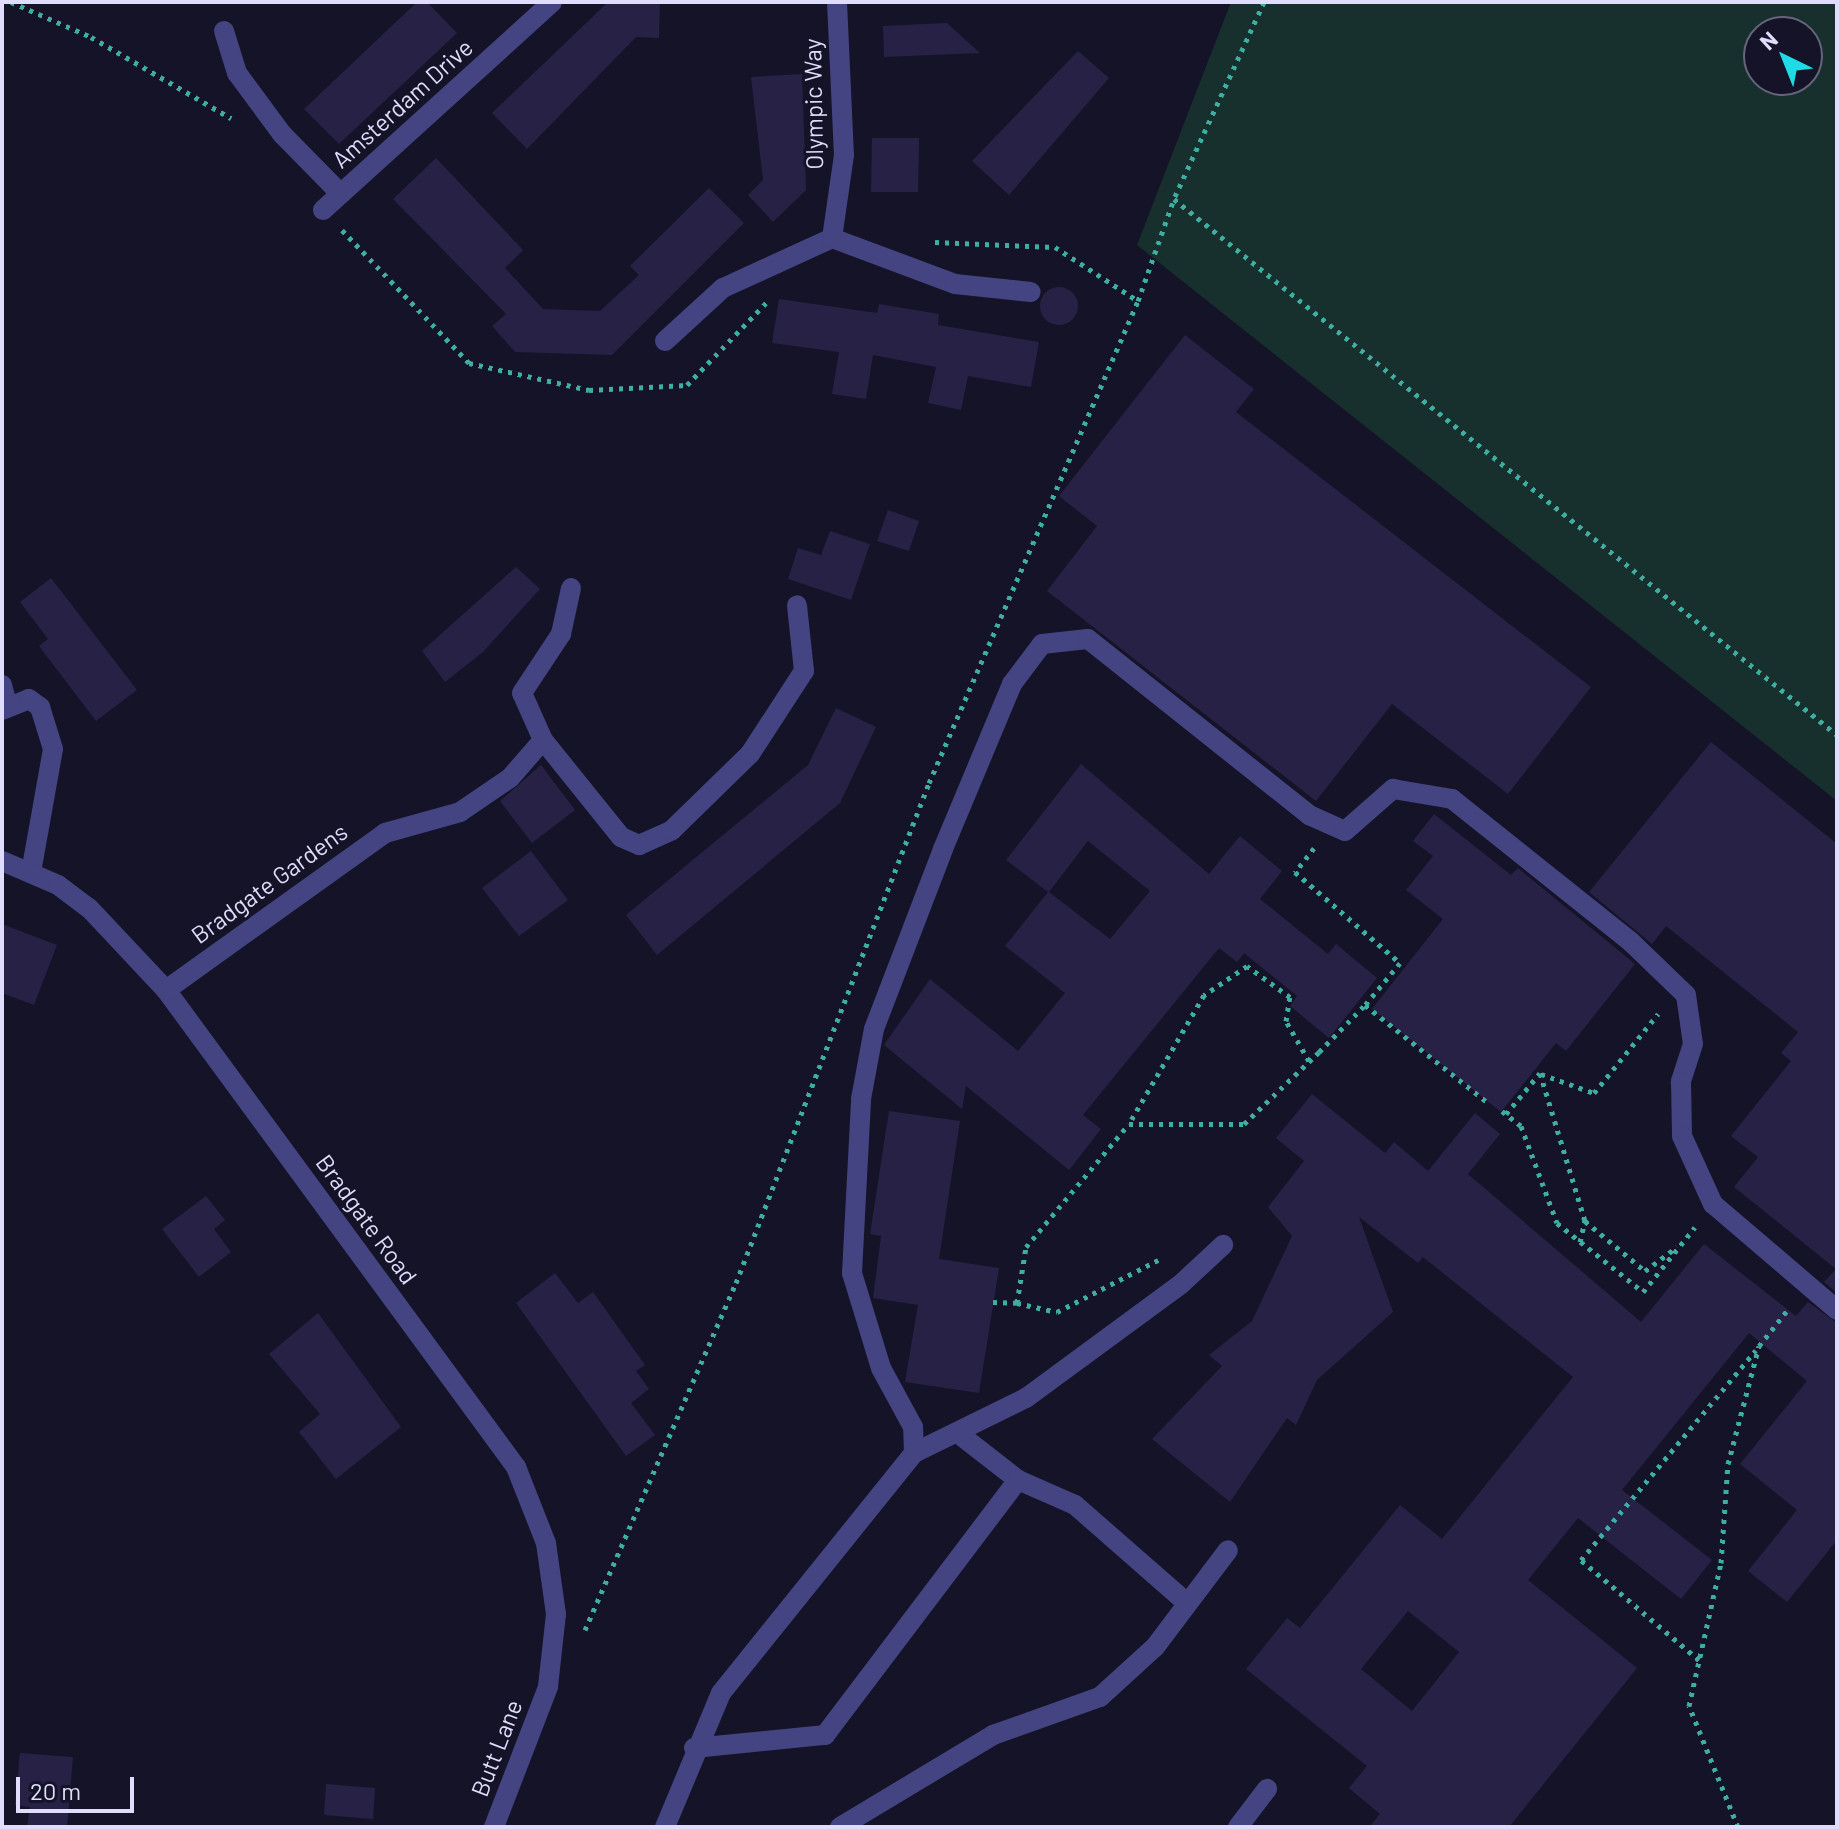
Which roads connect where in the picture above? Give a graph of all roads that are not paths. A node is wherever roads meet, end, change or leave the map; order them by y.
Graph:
1 (552, 2) edge
2 (837, 2) edge
3 (224, 31) dead end
4 (341, 194) junction
5 (323, 210) road end
6 (832, 238) junction
7 (1031, 292) dead end
8 (665, 341) dead end
9 (571, 588) dead end
10 (797, 605) dead end
11 (4, 700) edge
12 (543, 740) junction
13 (2, 861) edge
14 (31, 873) junction
15 (166, 990) junction
16 (1223, 1245) dead end
17 (1837, 1310) edge
18 (959, 1434) junction
19 (914, 1453) junction
20 (1018, 1480) junction
21 (1228, 1550) dead end
22 (1187, 1603) junction
23 (548, 1687) joint
24 (694, 1748) junction
25 (1267, 1789) dead end
26 (494, 1827) edge
27 (665, 1827) edge
28 (840, 1827) edge
29 (1238, 1827) edge

1 - 4 street, Amsterdam Drive
2 - 6 street, Olympic Way
3 - 4 street
4 - 5 street, Amsterdam Drive
6 - 7 street
6 - 8 street
9 - 12 street
10 - 12 street
11 - 14 street
12 - 15 street, Bradgate Gardens
13 - 14 street, Bradgate Road
14 - 15 street, Bradgate Road
15 - 23 street, Bradgate Road
16 - 18 street
17 - 19 street
18 - 19 street
18 - 20 street
19 - 24 street
20 - 22 street
20 - 24 street
21 - 22 street
22 - 28 street
23 - 26 street, Butt Lane
24 - 27 street
25 - 29 street

